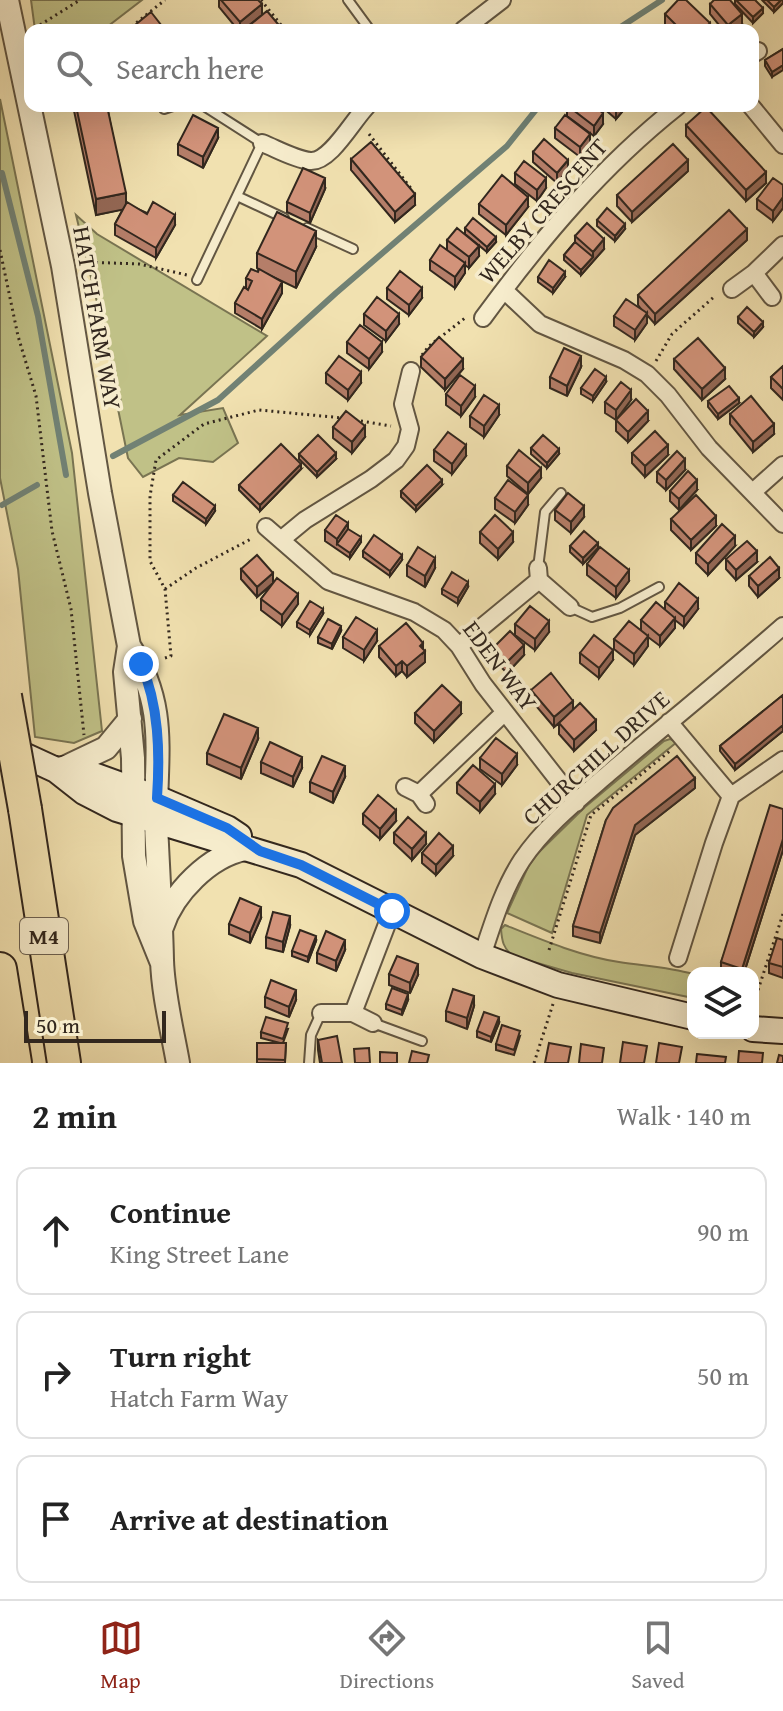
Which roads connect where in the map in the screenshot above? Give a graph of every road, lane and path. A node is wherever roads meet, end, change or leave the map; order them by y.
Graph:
1 (7, 0) edge
2 (80, 0) edge
3 (165, 0) edge
4 (261, 0) edge
5 (348, 0) edge
6 (502, 0) edge
7 (41, 24) edge
8 (135, 24) edge
9 (280, 24) edge
10 (366, 24) edge
11 (471, 24) edge
12 (24, 81) edge
13 (31, 112) edge
14 (213, 112) edge
15 (361, 112) edge
16 (670, 112) edge
17 (756, 112) edge
18 (262, 143) junction
19 (783, 145) edge
20 (413, 191) edge
21 (237, 196) junction
22 (783, 245) edge
23 (353, 249) dead end
24 (0, 250) edge
25 (63, 266) junction
26 (754, 273) junction
27 (197, 280) joint
28 (732, 289) joint
29 (504, 290) junction
30 (772, 297) dead end
31 (475, 318) joint
32 (411, 371) joint
33 (647, 374) junction
34 (410, 429) junction
35 (783, 465) edge
36 (754, 491) junction
37 (561, 493) dead end
38 (783, 524) edge
39 (266, 527) joint
40 (282, 539) junction
41 (538, 574) junction
42 (659, 587) dead end
43 (165, 589) junction
44 (570, 607) joint
45 (783, 626) edge
46 (129, 646) junction
47 (459, 646) junction
48 (165, 658) dead end
49 (2, 685) edge
50 (505, 712) junction
51 (130, 719) junction
52 (669, 722) junction
53 (683, 739) junction
54 (85, 741) dead end
55 (0, 744) edge
56 (783, 760) edge
57 (60, 769) junction
58 (417, 795) dead end
59 (731, 796) junction
60 (576, 803) junction
61 (145, 806) junction
62 (252, 850) junction
63 (392, 911) junction
64 (783, 914) edge
65 (162, 929) junction
66 (549, 950) dead end
67 (482, 956) junction
68 (678, 958) dead end
69 (162, 963) junction
70 (0, 969) edge
71 (558, 985) junction
72 (759, 987) edge
73 (321, 1013) joint
74 (353, 1013) junction
75 (687, 1016) edge
76 (373, 1023) joint
77 (759, 1029) edge
78 (783, 1031) edge
79 (422, 1041) dead end
80 (15, 1063) edge
81 (64, 1063) edge
82 (178, 1063) edge
83 (309, 1063) edge
84 (534, 1063) edge

1 - 12 street, HATCH FARM WAY
2 - 7 path
3 - 8 path
4 - 9 path
5 - 10 lane
6 - 11 street
13 - 25 street, HATCH FARM WAY
14 - 18 lane
15 - 18 street
15 - 20 path
16 - 29 street, WELBY CRESCENT
17 - 19 street
18 - 21 lane
21 - 23 lane
21 - 27 lane
22 - 26 street
24 - 54 path
25 - 27 path
25 - 46 street, HATCH FARM WAY
26 - 28 street
26 - 30 street
28 - 33 path
29 - 31 street, WELBY CRESCENT
29 - 33 street
31 - 32 path
32 - 34 street
33 - 36 street
34 - 40 street
34 - 43 path
35 - 36 street
36 - 38 street
37 - 41 lane
39 - 40 street, EDEN WAY
39 - 43 path
40 - 47 street, EDEN WAY
41 - 44 street
41 - 47 street
42 - 44 lane
43 - 48 path
45 - 52 street, CHURCHILL DRIVE
46 - 51 street, HATCH FARM WAY
46 - 61 street, HATCH FARM WAY
47 - 50 street, EDEN WAY
49 - 81 highway, M4, bridge
50 - 58 street
50 - 60 street, EDEN WAY
51 - 57 street
51 - 61 street, HATCH FARM WAY
52 - 53 street
52 - 60 street, CHURCHILL DRIVE
53 - 59 street
53 - 66 path
55 - 57 main road
56 - 59 street
57 - 61 main road
59 - 68 street
60 - 67 street, CHURCHILL DRIVE
61 - 62 main road
61 - 65 street
61 - 69 street
62 - 63 main road
62 - 65 street
63 - 67 main road
63 - 74 street
64 - 72 path
65 - 69 street
67 - 71 main road
69 - 82 street
70 - 80 highway, M4
71 - 75 main road
71 - 84 path
73 - 74 street
73 - 83 lane
74 - 76 street
76 - 79 lane
77 - 78 main road

